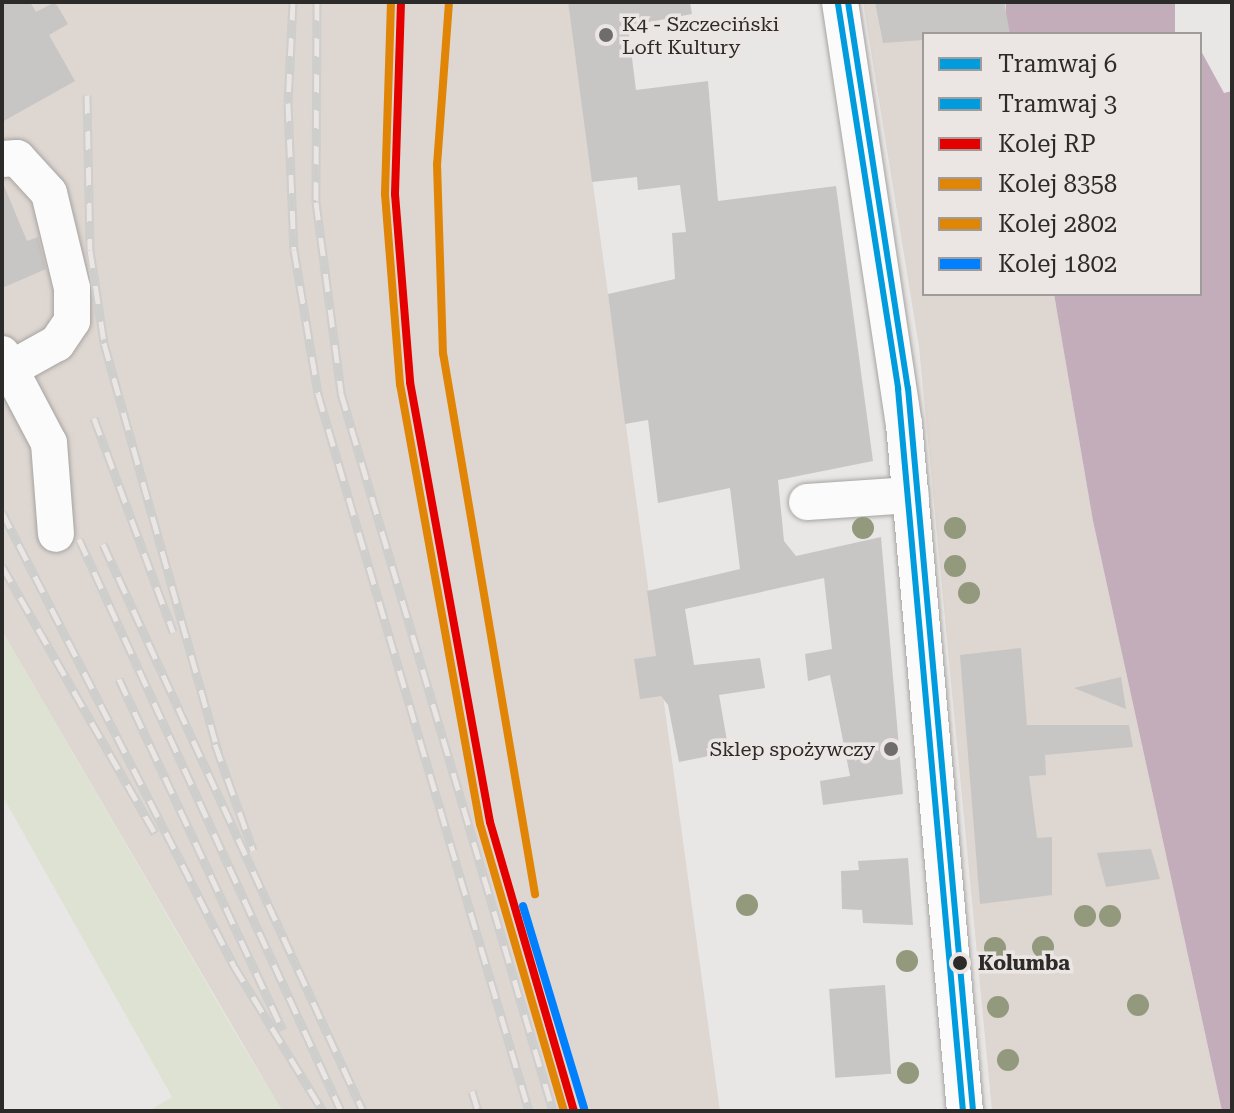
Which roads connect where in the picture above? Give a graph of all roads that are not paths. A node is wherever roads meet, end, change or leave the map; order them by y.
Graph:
1 (840, 2) edge
2 (2, 159) edge
3 (6, 362) edge
4 (911, 495) junction
5 (807, 502) dead end
6 (56, 534) dead end
7 (965, 1111) edge

1 - 4 street
2 - 3 street
3 - 6 street
4 - 5 street
4 - 7 street

